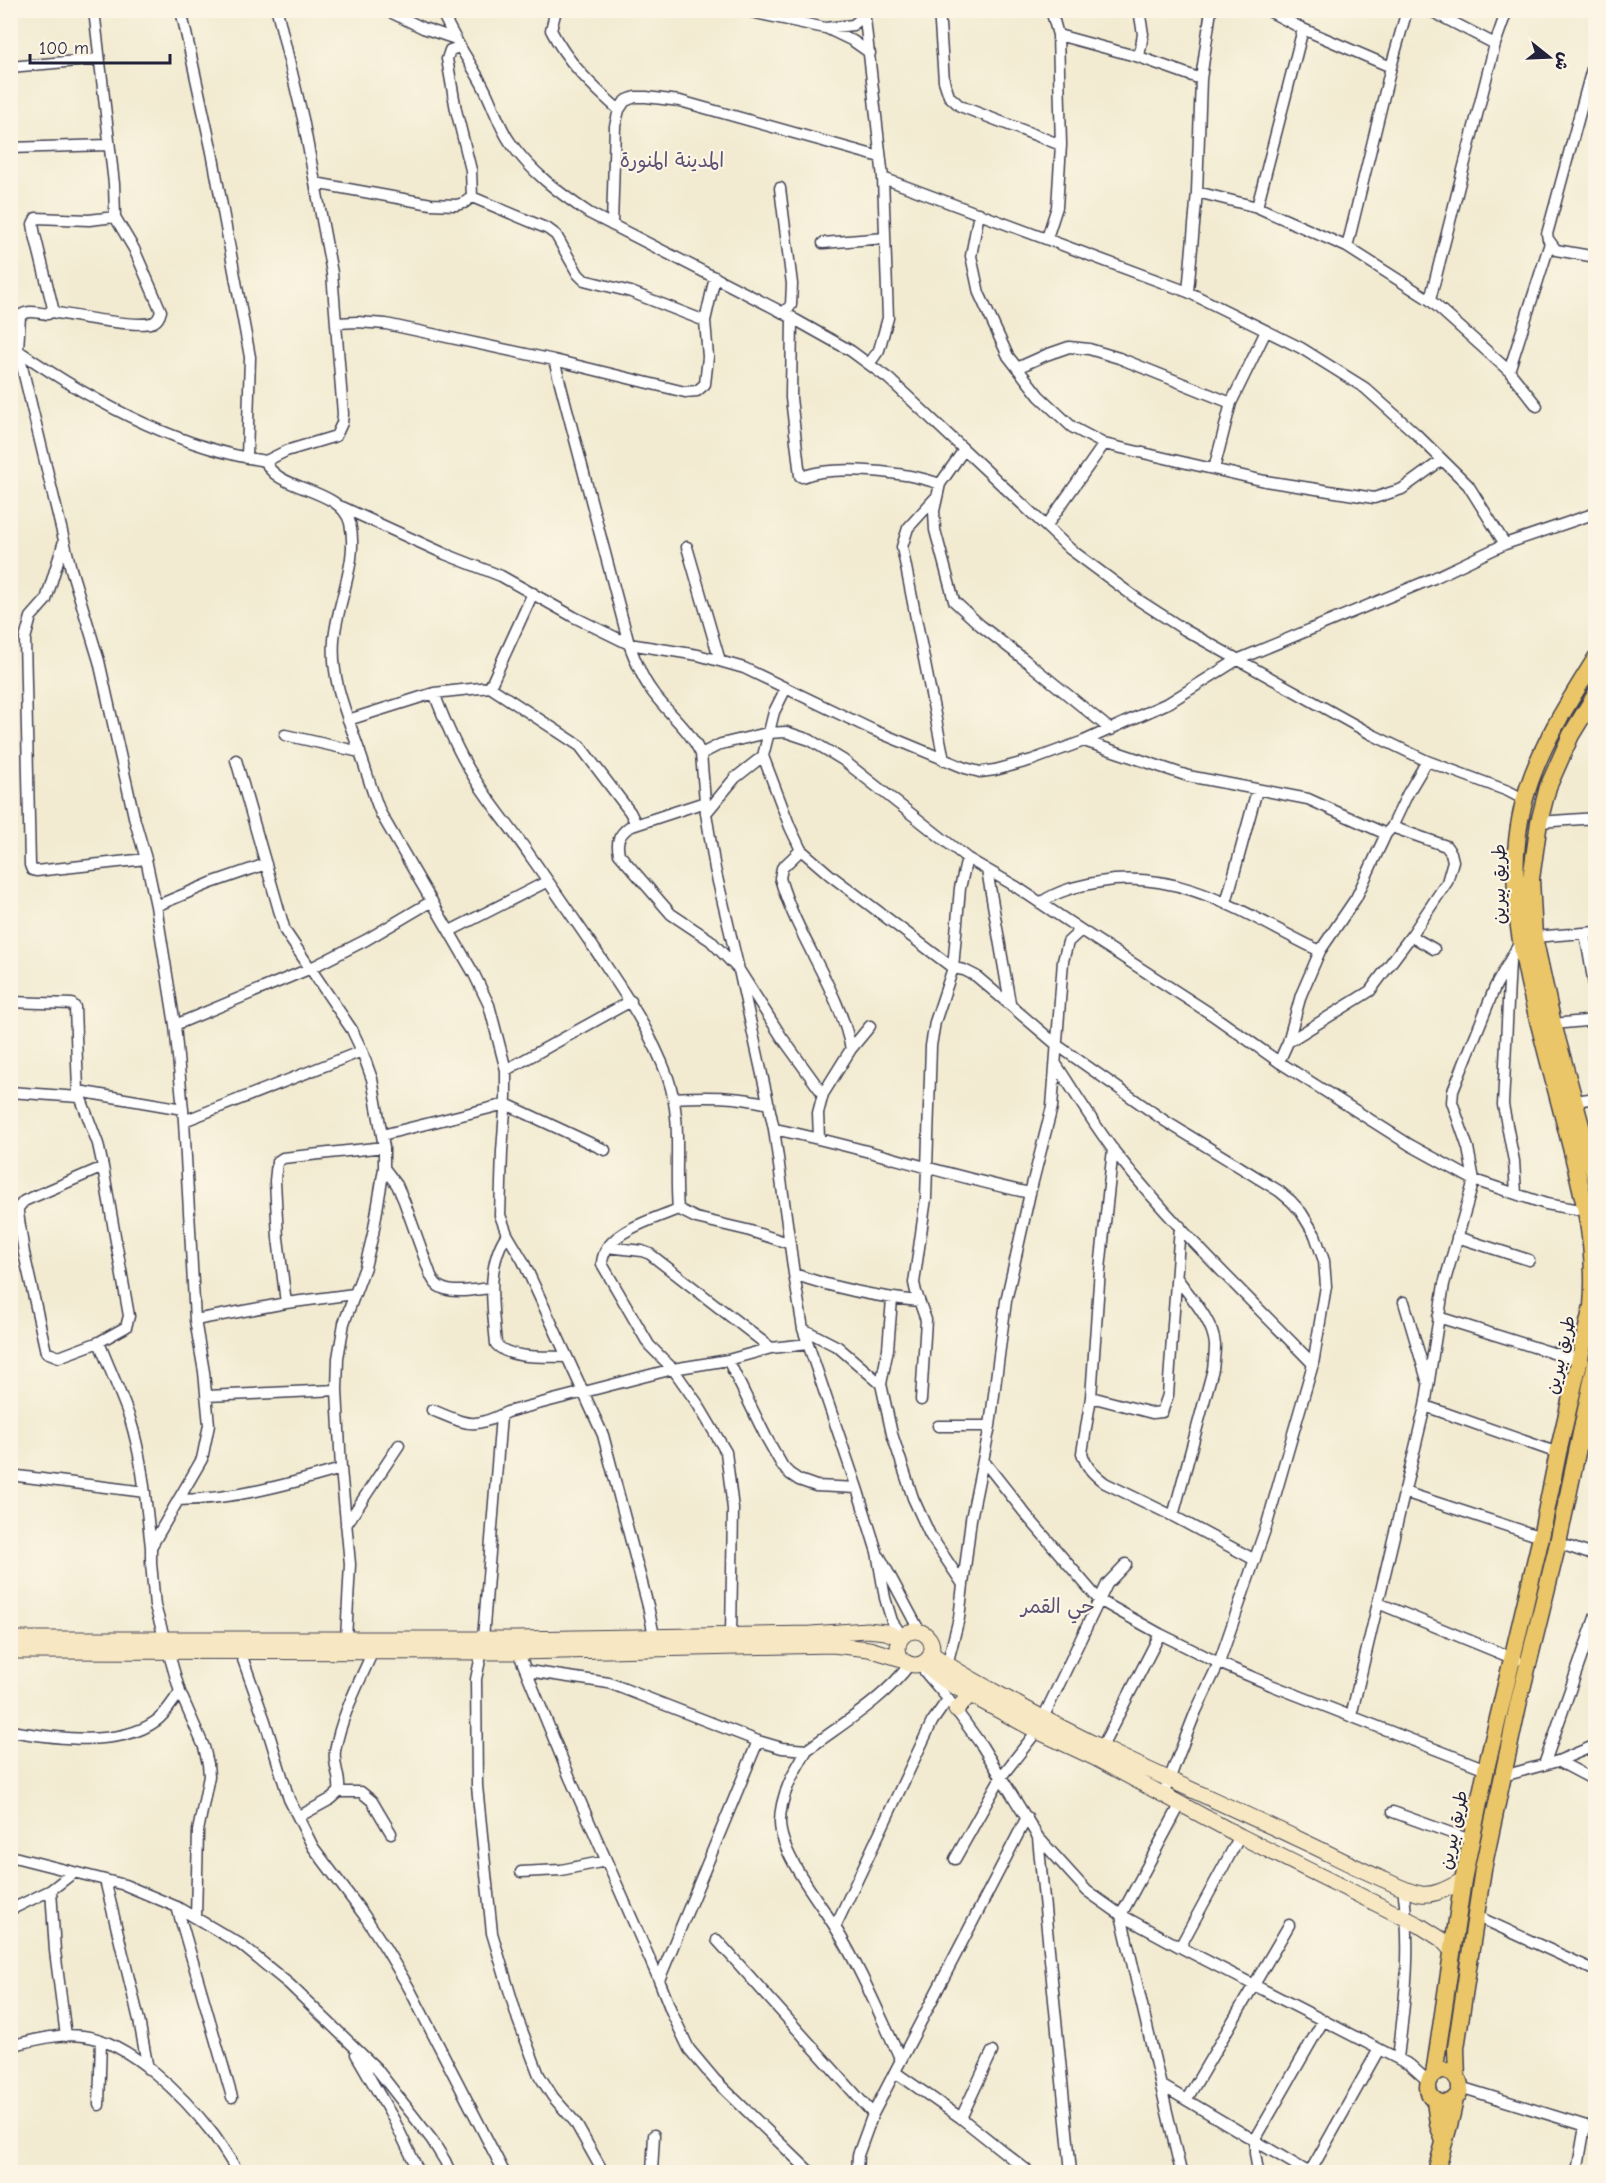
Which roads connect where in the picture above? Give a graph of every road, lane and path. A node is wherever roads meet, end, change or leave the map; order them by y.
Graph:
1 (94, 10) edge
2 (181, 10) edge
3 (277, 10) edge
4 (386, 10) edge
5 (441, 10) edge
6 (556, 10) edge
7 (742, 10) edge
8 (939, 10) edge
9 (1051, 10) edge
10 (1139, 10) edge
11 (1211, 10) edge
12 (1267, 10) edge
13 (1407, 10) edge
14 (1429, 10) edge
15 (1507, 10) edge
16 (864, 13) edge
17 (825, 28) junction
18 (1303, 29) junction
19 (1058, 35) junction
20 (458, 43) junction
21 (1495, 44) junction
22 (870, 53) junction
23 (1596, 54) edge
24 (1139, 57) junction
25 (99, 58) junction
26 (10, 66) edge
27 (1391, 68) junction
28 (1201, 79) junction
29 (619, 110) junction
30 (1061, 145) junction
31 (108, 146) junction
32 (10, 148) edge
33 (880, 157) junction
34 (882, 178) junction
35 (315, 183) junction
36 (780, 188) dead end
37 (1197, 192) junction
38 (472, 197) junction
39 (1257, 207) junction
40 (979, 213) junction
41 (116, 217) junction
42 (612, 225) junction
43 (885, 238) junction
44 (1047, 238) junction
45 (823, 243) dead end
46 (1550, 243) junction
47 (1347, 247) junction
48 (1595, 254) edge
49 (715, 277) junction
50 (1188, 292) junction
51 (1430, 300) junction
52 (52, 312) junction
53 (788, 315) junction
54 (705, 321) junction
55 (337, 323) junction
56 (1266, 331) junction
57 (14, 348) edge
58 (554, 360) junction
59 (869, 364) junction
60 (1017, 369) junction
61 (1509, 371) junction
62 (1231, 403) junction
63 (1537, 406) dead end
64 (1104, 444) junction
65 (963, 451) junction
66 (247, 458) junction
67 (1443, 460) junction
68 (266, 461) junction
69 (1214, 469) junction
70 (940, 484) junction
71 (937, 496) junction
72 (342, 507) junction
73 (1596, 513) edge
74 (1047, 525) junction
75 (64, 541) junction
76 (1505, 544) junction
77 (687, 547) dead end
78 (533, 593) junction
79 (629, 644) junction
80 (1596, 658) edge
81 (1237, 660) junction
82 (720, 661) junction
83 (490, 687) junction
84 (786, 688) junction
85 (434, 693) junction
86 (1596, 694) edge
87 (348, 720) junction
88 (1111, 730) junction
89 (767, 734) junction
90 (285, 735) dead end
91 (1084, 741) junction
92 (360, 752) junction
93 (701, 754) junction
94 (763, 756) junction
95 (236, 760) dead end
96 (944, 760) junction
97 (1427, 760) junction
98 (1257, 790) junction
99 (1527, 793) junction
100 (706, 807) junction
101 (1596, 818) edge
102 (1539, 822) junction
103 (636, 824) junction
104 (1389, 831) junction
105 (801, 850) junction
106 (967, 858) junction
107 (146, 859) junction
108 (266, 864) junction
109 (987, 870) junction
110 (548, 881) junction
111 (432, 901) junction
112 (1040, 903) junction
113 (1226, 903) junction
114 (156, 906) junction
115 (1081, 930) junction
116 (450, 931) junction
117 (1590, 932) edge
118 (1411, 936) junction
119 (1527, 939) junction
120 (1434, 949) dead end
121 (1320, 951) junction
122 (1511, 958) junction
123 (953, 968) junction
124 (309, 969) junction
125 (739, 970) junction
126 (1596, 996) edge
127 (631, 1001) junction
128 (10, 1002) edge
129 (1010, 1003) junction
130 (1596, 1020) edge
131 (1553, 1024) junction
132 (175, 1025) junction
133 (870, 1026) dead end
134 (1288, 1042) junction
135 (1057, 1045) junction
136 (851, 1049) junction
137 (362, 1051) junction
138 (1279, 1062) junction
139 (1056, 1064) junction
140 (506, 1070) junction
141 (10, 1092) edge
142 (79, 1094) junction
143 (823, 1094) junction
144 (673, 1098) junction
145 (1596, 1098) edge
146 (1575, 1101) junction
147 (506, 1104) junction
148 (769, 1104) junction
149 (183, 1109) junction
150 (184, 1121) junction
151 (774, 1128) junction
152 (819, 1138) junction
153 (383, 1141) junction
154 (1113, 1149) junction
155 (605, 1150) dead end
156 (104, 1167) junction
157 (384, 1168) junction
158 (927, 1168) junction
159 (1474, 1180) junction
160 (1596, 1180) edge
161 (1030, 1193) junction
162 (1516, 1194) junction
163 (678, 1209) junction
164 (1586, 1211) junction
165 (1180, 1226) junction
166 (507, 1234) junction
167 (1457, 1237) junction
168 (788, 1243) junction
169 (607, 1247) junction
170 (1529, 1260) dead end
171 (794, 1274) junction
172 (1177, 1278) junction
173 (491, 1288) junction
174 (354, 1294) junction
175 (892, 1299) junction
176 (919, 1301) junction
177 (1404, 1302) dead end
178 (286, 1303) junction
179 (1438, 1317) junction
180 (195, 1320) junction
181 (803, 1329) junction
182 (99, 1342) junction
183 (808, 1344) junction
184 (771, 1348) junction
185 (567, 1357) junction
186 (728, 1360) junction
187 (1588, 1361) edge
188 (1313, 1364) junction
189 (673, 1369) junction
190 (1428, 1383) junction
191 (881, 1384) junction
192 (337, 1390) junction
193 (583, 1393) junction
194 (206, 1396) junction
195 (1091, 1397) junction
196 (921, 1400) dead end
197 (1425, 1406) junction
198 (432, 1410) dead end
199 (501, 1416) junction
200 (938, 1426) dead end
201 (990, 1426) junction
202 (399, 1445) dead end
203 (1558, 1453) junction
204 (983, 1460) junction
205 (341, 1469) junction
206 (10, 1475) edge
207 (857, 1488) junction
208 (145, 1492) junction
209 (1404, 1492) junction
210 (178, 1500) junction
211 (1173, 1516) junction
212 (346, 1525) junction
213 (1541, 1537) junction
214 (1558, 1543) junction
215 (151, 1547) junction
216 (877, 1552) junction
217 (1596, 1556) edge
218 (1254, 1560) junction
219 (1126, 1563) dead end
220 (962, 1583) junction
221 (1099, 1600) junction
222 (1378, 1604) junction
223 (1596, 1615) edge
224 (920, 1632) junction
225 (1160, 1634) junction
226 (731, 1635) junction
227 (654, 1636) junction
228 (901, 1637) junction
229 (10, 1639) edge
230 (346, 1639) junction
231 (166, 1645) junction
232 (483, 1645) junction
233 (516, 1646) junction
234 (10, 1651) edge
235 (240, 1651) junction
236 (373, 1651) junction
237 (1520, 1660) junction
238 (917, 1661) junction
239 (1219, 1663) junction
240 (947, 1665) junction
241 (528, 1671) junction
242 (180, 1692) junction
243 (961, 1694) junction
244 (1351, 1716) junction
245 (1040, 1724) junction
246 (10, 1731) edge
247 (758, 1741) junction
248 (1596, 1744) edge
249 (1102, 1747) junction
250 (807, 1750) junction
251 (1558, 1761) junction
252 (1544, 1765) junction
253 (1486, 1770) junction
254 (1503, 1776) junction
255 (1001, 1777) junction
256 (1170, 1780) junction
257 (1596, 1781) edge
258 (339, 1792) junction
259 (1163, 1795) junction
260 (1180, 1805) junction
261 (1393, 1812) dead end
262 (298, 1817) junction
263 (1027, 1817) junction
264 (391, 1833) dead end
265 (1240, 1836) junction
266 (1038, 1838) junction
267 (1473, 1840) junction
268 (10, 1856) edge
269 (955, 1859) dead end
270 (606, 1861) junction
271 (521, 1872) dead end
272 (73, 1873) junction
273 (105, 1880) junction
274 (1463, 1880) junction
275 (1403, 1888) junction
276 (51, 1890) junction
277 (177, 1907) junction
278 (10, 1910) edge
279 (1121, 1915) junction
280 (1474, 1915) junction
281 (196, 1918) junction
282 (1408, 1920) junction
283 (1288, 1925) dead end
284 (835, 1927) junction
285 (717, 1940) dead end
286 (1180, 1947) junction
287 (1452, 1951) junction
288 (1596, 1971) edge
289 (659, 1980) junction
290 (1254, 1985) junction
291 (1323, 2021) junction
292 (66, 2036) junction
293 (101, 2040) junction
294 (351, 2045) junction
295 (10, 2046) edge
296 (1379, 2049) junction
297 (992, 2052) dead end
298 (1398, 2058) junction
299 (901, 2060) junction
300 (148, 2069) junction
301 (895, 2072) junction
302 (1431, 2078) junction
303 (1161, 2085) junction
304 (1457, 2088) junction
305 (232, 2097) dead end
306 (1186, 2099) junction
307 (1435, 2101) junction
308 (99, 2105) dead end
309 (873, 2114) junction
310 (961, 2118) junction
311 (1590, 2128) edge
312 (654, 2135) dead end
313 (1255, 2140) junction
314 (1444, 2141) junction
315 (238, 2172) edge
316 (419, 2172) edge
317 (450, 2172) edge
318 (504, 2172) edge
319 (603, 2172) edge
320 (652, 2172) edge
321 (810, 2172) edge
322 (856, 2172) edge
323 (1029, 2172) edge
324 (1071, 2172) edge
325 (1181, 2172) edge
326 (1258, 2172) edge
327 (1309, 2172) edge
328 (1436, 2172) edge
329 (1577, 2172) edge

1 - 25 street
2 - 66 street
3 - 35 street
4 - 20 street
5 - 20 street
6 - 29 street
7 - 17 street
8 - 30 street
9 - 19 street
10 - 24 street
11 - 28 street
12 - 18 street
13 - 27 street
14 - 21 street
15 - 21 street
16 - 17 street
16 - 22 street
17 - 22 street
18 - 27 street
18 - 39 street
19 - 24 street
19 - 30 street
20 - 38 street
20 - 42 street
21 - 51 street
22 - 33 street
23 - 46 street
24 - 28 street
25 - 26 street
25 - 31 street
27 - 47 street
28 - 37 street
29 - 33 street
29 - 42 street
30 - 44 street
31 - 32 street
31 - 41 street
33 - 34 street
34 - 40 street
34 - 43 street
35 - 38 street
35 - 55 street
36 - 53 street
37 - 39 street
37 - 50 street
38 - 54 street
39 - 47 street
40 - 44 street
40 - 60 street
41 - 52 street
41 - 52 street
42 - 49 street
43 - 45 street
43 - 59 street
44 - 50 street
46 - 48 street
46 - 61 street
47 - 51 street
49 - 53 street
49 - 54 street
50 - 56 street
51 - 61 street
52 - 57 street
53 - 59 street
53 - 70 street
54 - 58 street
55 - 58 street
55 - 68 street
56 - 62 street
56 - 67 street
57 - 66 street
57 - 75 street
58 - 79 street
59 - 65 street
60 - 62 street
60 - 64 street
61 - 63 street
62 - 69 street
64 - 69 street
64 - 74 street
65 - 70 street
65 - 74 street
66 - 68 street
67 - 69 street
67 - 76 street
68 - 72 street
70 - 71 street
71 - 88 street
71 - 96 street
72 - 78 street
72 - 87 street
73 - 76 street
74 - 81 street
75 - 107 street
75 - 107 street
76 - 81 street
77 - 82 street
78 - 79 street
78 - 83 street
79 - 82 street
79 - 93 street
80 - 99 main road, طريق بيرين
81 - 88 street
81 - 97 street
82 - 84 street
83 - 85 street
83 - 103 street
84 - 89 street
84 - 96 street
85 - 87 street
85 - 110 street
86 - 102 main road, طريق بيرين
87 - 92 street
88 - 91 street
89 - 93 street
89 - 94 street
89 - 106 street
90 - 92 street
91 - 96 street
91 - 98 street
92 - 111 street
93 - 100 street
94 - 100 street
94 - 105 street
95 - 108 street
97 - 99 street
97 - 104 street
98 - 104 street
98 - 113 street
99 - 119 main road, طريق بيرين
100 - 103 street
100 - 125 street
101 - 102 street
102 - 119 main road, طريق بيرين
103 - 125 street
104 - 118 street
104 - 121 street
105 - 123 street
105 - 136 street
106 - 109 street
106 - 123 street
107 - 114 street
108 - 114 street
108 - 124 street
109 - 112 street
109 - 129 street
110 - 116 street
110 - 127 street
111 - 116 street
111 - 124 street
112 - 113 street
112 - 115 street
113 - 121 street
114 - 132 street
115 - 135 street
115 - 138 street
116 - 140 street
117 - 119 street
117 - 126 street
118 - 120 street
118 - 134 street
119 - 122 street
119 - 131 main road, طريق بيرين
119 - 164 main road, طريق بيرين
121 - 134 street
122 - 159 street
122 - 162 street
123 - 129 street
123 - 158 street
124 - 132 street
124 - 137 street
125 - 143 street
125 - 148 street
127 - 140 street
127 - 144 street
128 - 142 street
129 - 135 street
130 - 131 street
131 - 146 main road, طريق بيرين
132 - 149 street
133 - 136 street
134 - 138 street
135 - 139 street
135 - 188 street
136 - 143 street
137 - 150 street
137 - 153 street
138 - 159 street
139 - 154 street
139 - 161 street
140 - 147 street
141 - 142 street
142 - 149 street
142 - 156 street
143 - 152 street
144 - 148 street
144 - 163 street
145 - 146 street
146 - 160 main road, طريق بيرين
147 - 153 street
147 - 155 street
147 - 166 street
148 - 151 street
149 - 150 street
150 - 180 street
151 - 152 street
151 - 168 street
152 - 158 street
153 - 157 street
153 - 178 street
154 - 165 street
154 - 195 street
156 - 182 street
156 - 182 street
157 - 173 street
157 - 174 street
158 - 161 street
158 - 176 street
159 - 162 street
159 - 167 street
161 - 201 street
162 - 164 street
163 - 168 street
163 - 169 street
164 - 187 main road, طريق بيرين
165 - 172 street
165 - 188 street
166 - 173 street
166 - 185 street
167 - 170 street
167 - 179 street
168 - 171 street
169 - 184 street
169 - 189 street
171 - 175 street
171 - 181 street
172 - 195 street
172 - 211 street
173 - 185 street
174 - 178 street
174 - 192 street
175 - 176 street
175 - 191 street
176 - 196 street
177 - 190 street
178 - 180 street
179 - 187 street
179 - 190 street
180 - 194 street
181 - 183 street
181 - 191 street
182 - 208 street
183 - 184 street
183 - 207 street
184 - 186 street
185 - 193 street
186 - 189 street
186 - 207 street
187 - 203 main road, طريق بيرين
187 - 214 main road, طريق بيرين
188 - 218 street
189 - 193 street
189 - 226 street
190 - 197 street
191 - 220 street
192 - 194 street
192 - 205 street
193 - 199 street
193 - 227 street
194 - 210 street
195 - 211 street
197 - 203 street
197 - 209 street
198 - 199 street
199 - 232 street
200 - 201 street
201 - 204 street
202 - 212 street
203 - 213 main road, طريق بيرين
204 - 220 street
204 - 221 street
205 - 210 street
205 - 212 street
206 - 208 street
207 - 216 street
208 - 215 street
209 - 213 street
209 - 222 street
210 - 215 street
211 - 218 street
212 - 230 street
213 - 237 main road, طريق بيرين
214 - 217 street
214 - 237 main road, طريق بيرين
215 - 231 street
216 - 224 street
216 - 228 street
218 - 239 street
219 - 221 street
220 - 240 street
221 - 225 street
221 - 245 street
222 - 237 street
222 - 244 street
223 - 252 street
224 - 228 street
224 - 238 street
225 - 239 street
225 - 249 street
226 - 227 street
226 - 228 street
227 - 233 street
228 - 238 street
229 - 231 street
230 - 231 street
230 - 232 street
231 - 234 street
231 - 235 street
231 - 242 street
232 - 233 street
232 - 236 street
232 - 319 street
233 - 238 street
233 - 241 street
235 - 236 street
235 - 262 street
236 - 258 street
237 - 253 main road, طريق بيرين
237 - 254 main road, طريق بيرين
238 - 240 street
238 - 243 street
238 - 250 street
239 - 244 street
239 - 256 street
240 - 243 street
241 - 247 street
241 - 270 street
242 - 246 street
242 - 281 street
243 - 245 street
243 - 255 street
243 - 284 street
244 - 253 street
245 - 249 street
245 - 255 street
245 - 259 street
247 - 250 street
247 - 289 street
248 - 251 street
249 - 256 street
250 - 284 street
251 - 252 street
251 - 257 street
252 - 254 street
253 - 267 main road, طريق بيرين
254 - 280 main road, طريق بيرين
255 - 263 street
255 - 269 street
256 - 259 street
256 - 275 street
258 - 262 street
258 - 264 street
259 - 260 street
260 - 265 street
260 - 279 street
261 - 267 street
262 - 318 street
263 - 266 street
263 - 299 street
265 - 282 street
265 - 286 street
266 - 279 street
266 - 324 street
267 - 274 main road, طريق بيرين
268 - 272 street
270 - 271 street
270 - 289 street
272 - 273 street
272 - 276 street
273 - 277 street
273 - 300 street
274 - 275 street
274 - 287 main road, طريق بيرين
275 - 282 street
276 - 278 street
276 - 292 street
277 - 281 street
277 - 305 street
279 - 286 street
279 - 303 street
280 - 288 street
280 - 304 main road, طريق بيرين
281 - 294 street
282 - 287 street
282 - 298 street
283 - 290 street
284 - 299 street
285 - 309 street
286 - 290 street
287 - 302 main road, طريق بيرين
289 - 321 street
290 - 291 street
290 - 306 street
291 - 296 street
291 - 313 street
292 - 293 street
292 - 295 street
293 - 300 street
293 - 308 street
294 - 316 street
294 - 317 street
296 - 298 street
296 - 327 street
297 - 310 street
298 - 302 street
299 - 301 street
300 - 315 street
301 - 309 street
301 - 310 street
302 - 304 main road
302 - 307 main road
303 - 306 street
303 - 325 street
304 - 307 main road
304 - 311 street
304 - 314 main road, طريق بيرين
306 - 313 street
307 - 314 main road
309 - 322 street
310 - 323 street
311 - 329 street
312 - 320 street
313 - 326 street
313 - 327 street
314 - 328 main road, طريق بيرين

